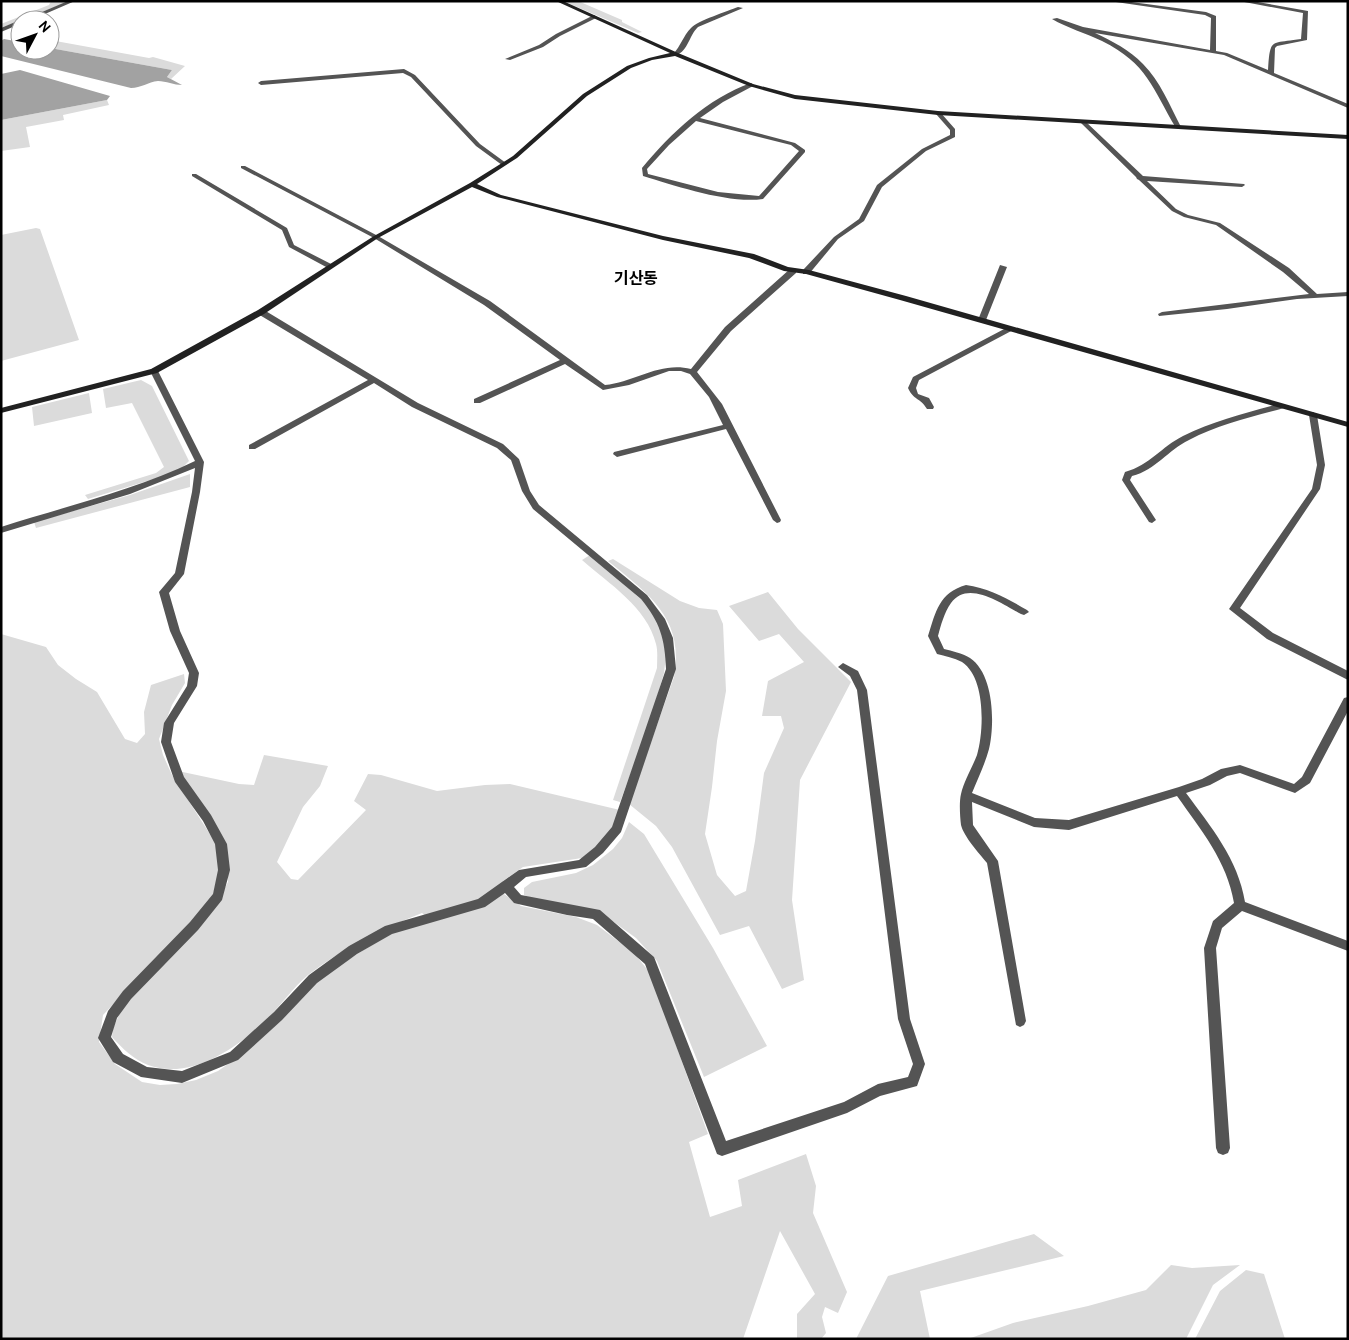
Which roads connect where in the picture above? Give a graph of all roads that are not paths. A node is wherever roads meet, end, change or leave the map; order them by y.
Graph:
1 (73, 1) edge
2 (558, 1) edge
3 (1111, 1) edge
4 (1241, 1) edge
5 (740, 8) dead end
6 (51, 10) edge
7 (594, 17) junction
8 (1054, 20) dead end
9 (1083, 29) junction
10 (1213, 51) junction
11 (676, 54) junction
12 (508, 59) dead end
13 (1271, 73) junction
14 (261, 83) dead end
15 (751, 85) junction
16 (1348, 106) edge
17 (938, 113) junction
18 (695, 120) junction
19 (1083, 122) junction
20 (1178, 127) junction
21 (1348, 137) edge
22 (504, 164) junction
23 (243, 167) dead end
24 (194, 175) dead end
25 (1139, 178) junction
26 (472, 184) junction
27 (1242, 185) dead end
28 (376, 237) junction
29 (331, 266) junction
30 (1003, 267) dead end
31 (793, 271) junction
32 (806, 272) junction
33 (1348, 294) edge
34 (1314, 295) junction
35 (261, 312) junction
36 (1162, 314) dead end
37 (982, 320) junction
38 (1010, 329) junction
39 (564, 360) junction
40 (154, 371) junction
41 (694, 372) junction
42 (372, 381) junction
43 (477, 401) dead end
44 (1281, 406) junction
45 (930, 407) dead end
46 (1, 411) edge
47 (1313, 415) junction
48 (1348, 425) edge
49 (728, 426) junction
50 (252, 447) dead end
51 (616, 454) dead end
52 (200, 462) junction
53 (777, 520) dead end
54 (1152, 520) dead end
55 (1, 530) edge
56 (1024, 612) dead end
57 (843, 667) dead end
58 (1348, 676) edge
59 (1348, 701) edge
60 (1179, 791) junction
61 (966, 795) junction
62 (506, 886) junction
63 (1240, 905) junction
64 (1348, 946) edge
65 (1020, 1021) dead end
66 (1222, 1148) dead end

1 - 6 street
2 - 7 street
3 - 10 street
4 - 13 street
5 - 11 street
7 - 11 street
7 - 12 street
8 - 9 street
9 - 10 street
9 - 20 street
10 - 13 street
11 - 15 street
11 - 22 street
13 - 16 street
14 - 22 street
15 - 17 street
15 - 18 street
17 - 19 street
17 - 32 street
18 - 18 street
19 - 20 street
19 - 25 street
20 - 21 street
22 - 26 street
23 - 28 street
24 - 29 street
25 - 27 street
25 - 34 street
26 - 28 street
26 - 31 street
28 - 29 street
28 - 39 street
29 - 35 street
30 - 37 street
31 - 32 street
31 - 41 street
32 - 37 street
33 - 34 street
34 - 36 street
35 - 40 street
35 - 42 street
37 - 38 street
38 - 44 street
38 - 45 street
39 - 41 street
39 - 43 street
40 - 46 street
40 - 52 street
41 - 49 street
42 - 50 street
42 - 62 street
44 - 47 street
44 - 54 street
47 - 48 street
47 - 58 street
49 - 51 street
49 - 53 street
52 - 55 street
52 - 62 street
56 - 61 street
57 - 62 street
59 - 60 street
60 - 61 street
60 - 63 street
61 - 65 street
63 - 64 street
63 - 66 street

